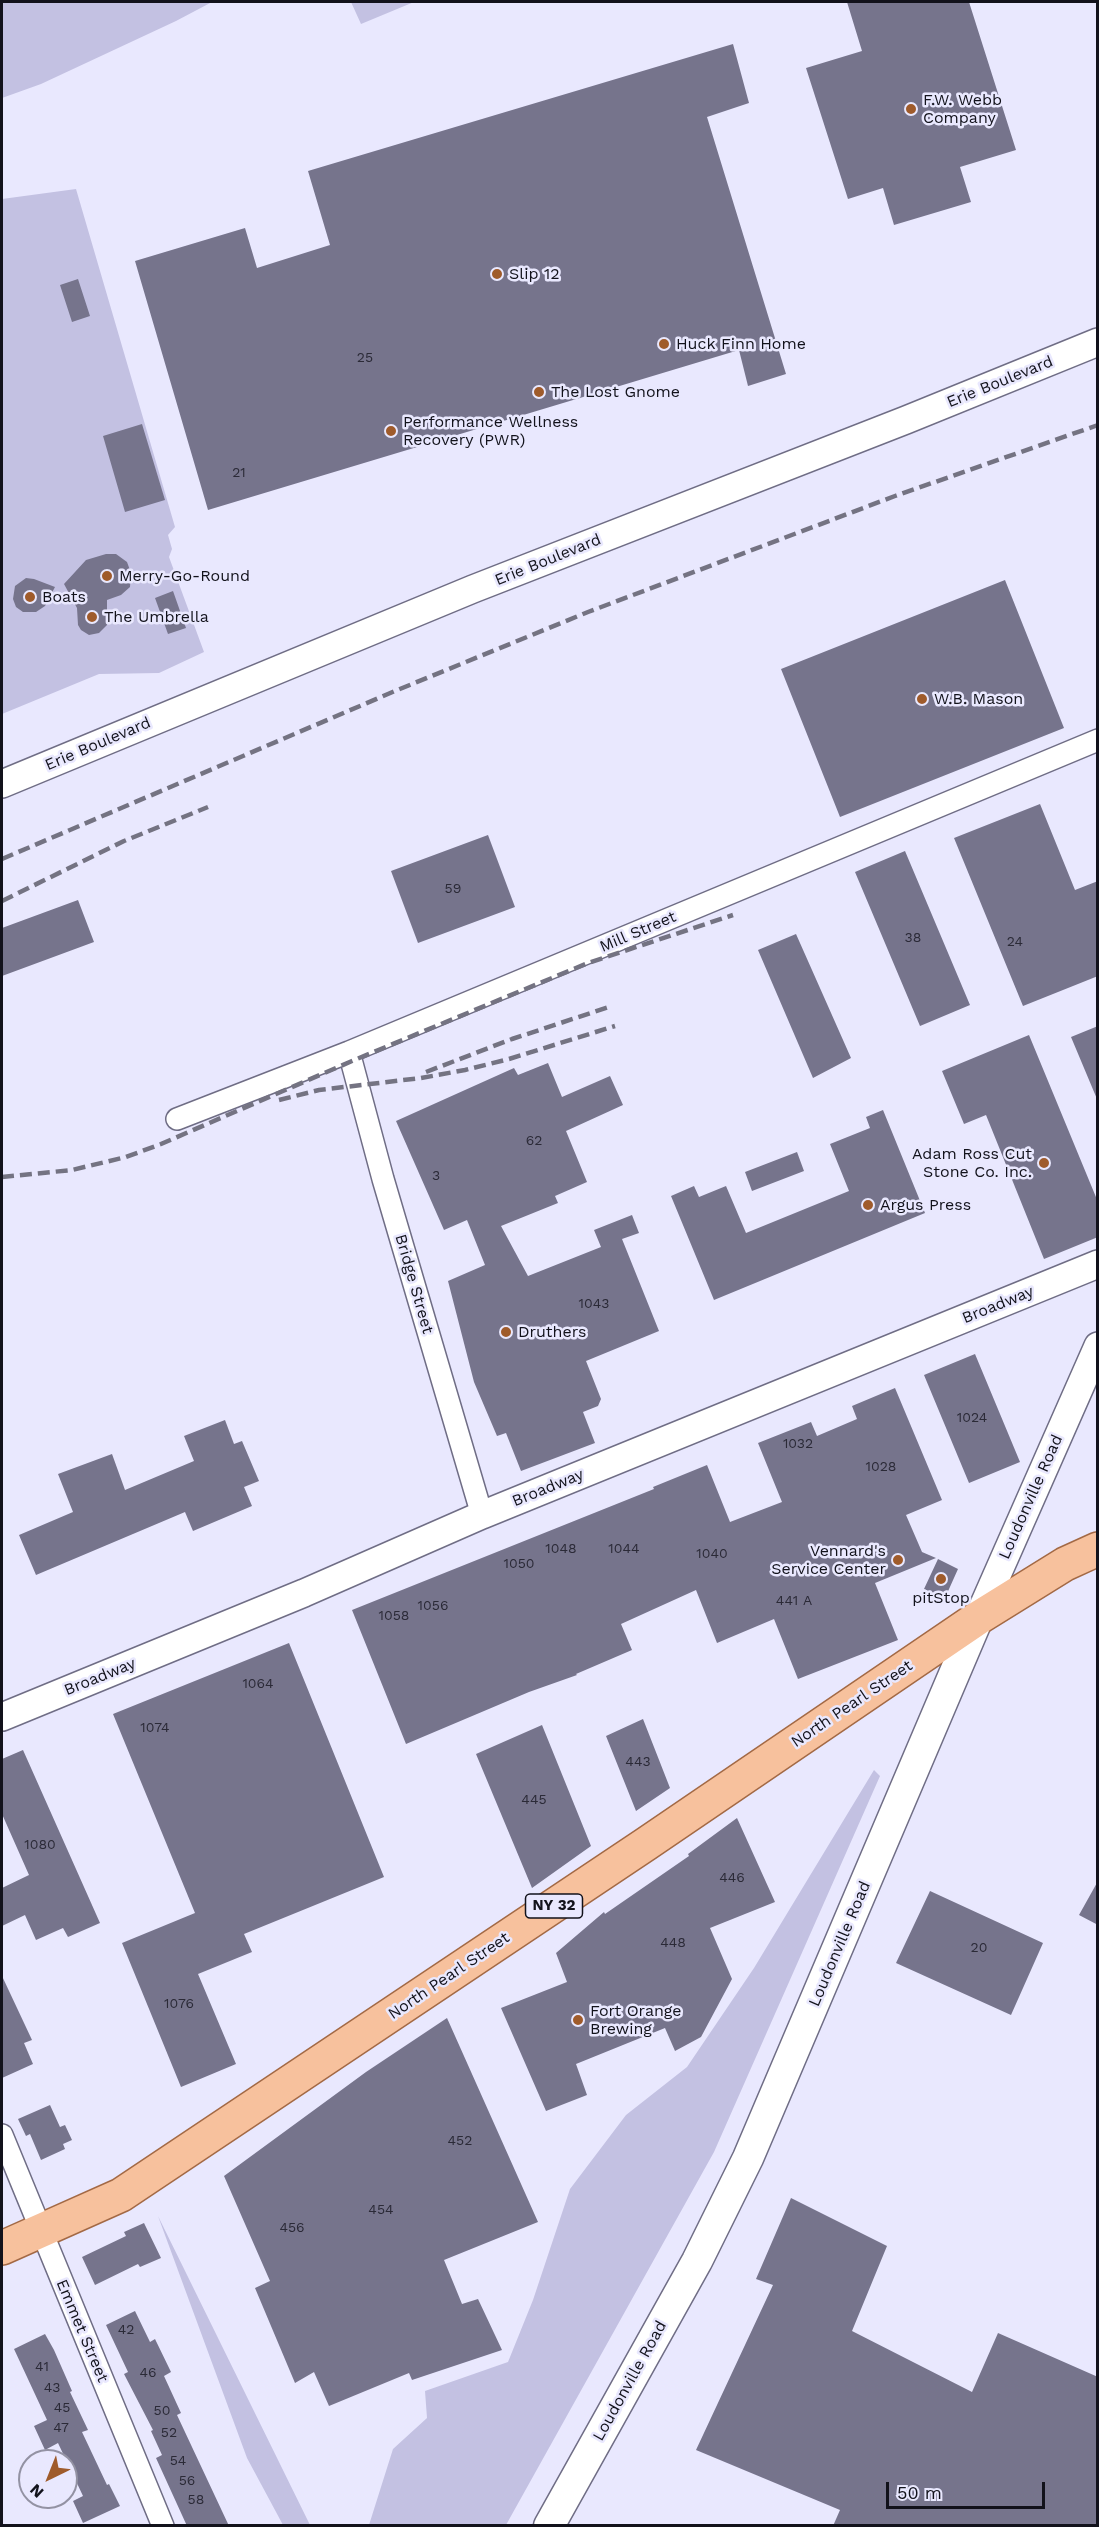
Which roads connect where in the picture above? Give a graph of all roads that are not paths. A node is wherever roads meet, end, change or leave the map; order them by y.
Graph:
1 (1098, 342) edge
2 (1098, 740) edge
3 (2, 784) edge
4 (349, 1052) junction
5 (177, 1119) dead end
6 (1098, 1264) edge
7 (1098, 1346) edge
8 (482, 1515) junction
9 (1098, 1549) edge
10 (978, 1618) junction
11 (2, 1717) edge
12 (2, 2135) edge
13 (41, 2230) junction
14 (2, 2248) edge
15 (163, 2526) edge
16 (549, 2526) edge

1 - 3 street, Erie Boulevard
2 - 4 street, Mill Street
4 - 5 street, Mill Street
4 - 8 street, Bridge Street
6 - 8 street, Broadway
7 - 10 street, Loudonville Road
8 - 11 street, Broadway
9 - 10 main road, North Pearl Street / NY 32
10 - 13 main road, North Pearl Street / NY 32
10 - 16 main road, Loudonville Road
12 - 13 street, Emmet Street
13 - 14 main road, North Pearl Street / NY 32
13 - 15 street, Emmet Street

